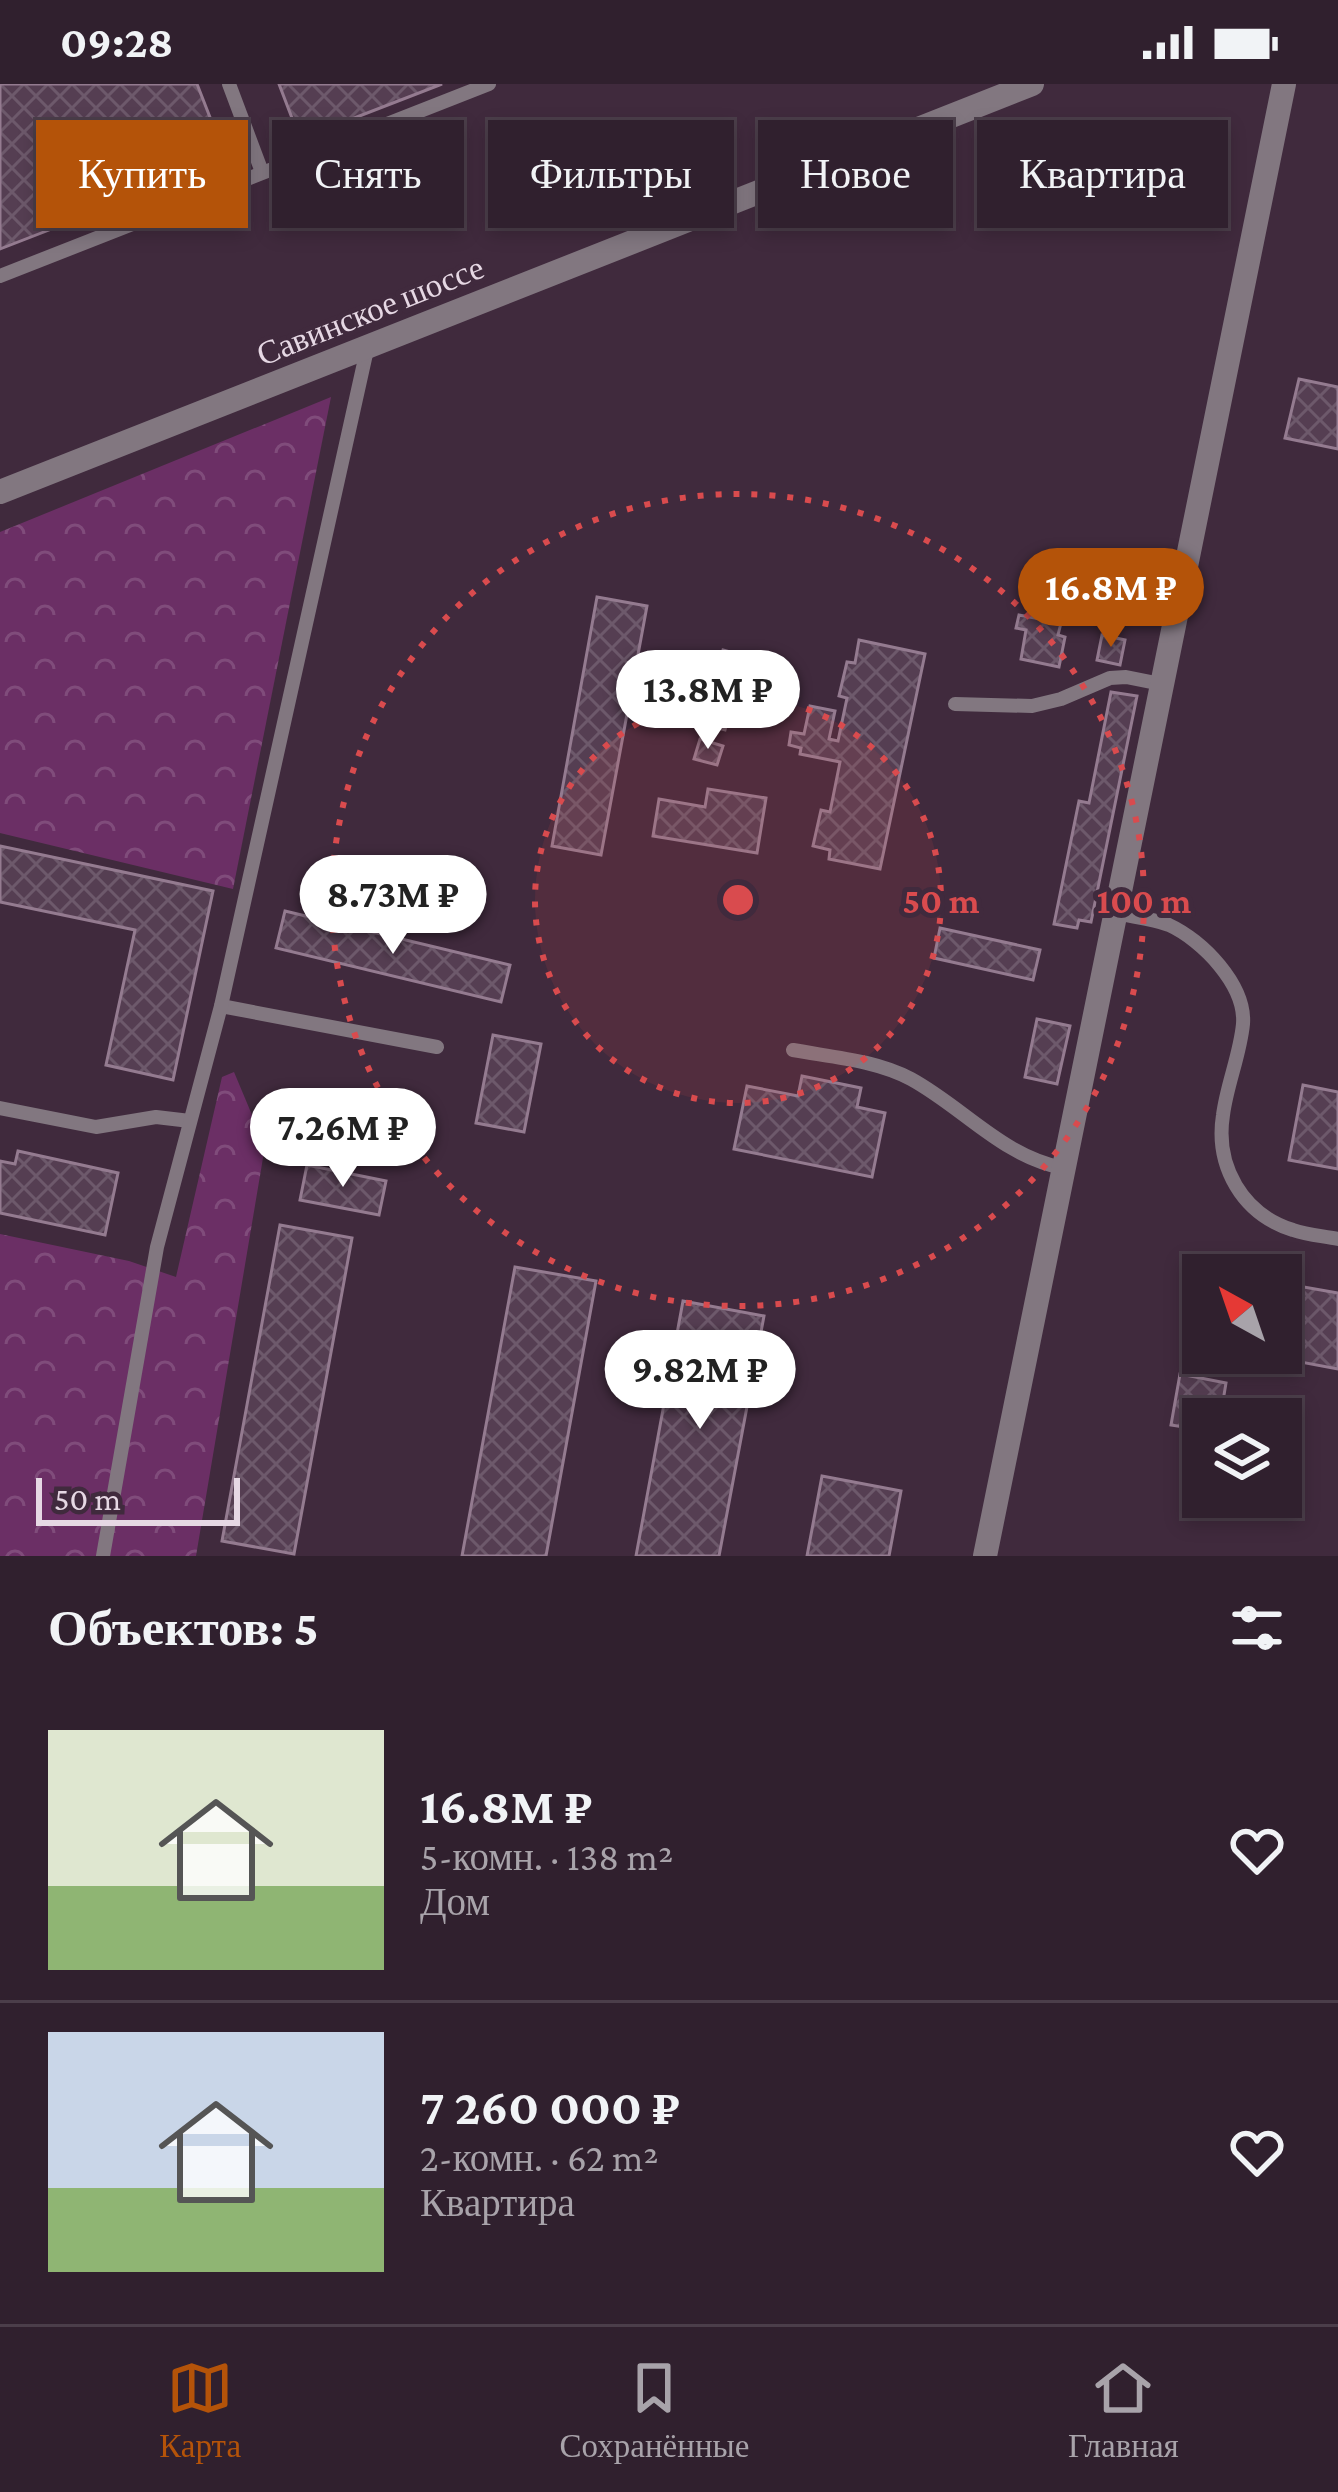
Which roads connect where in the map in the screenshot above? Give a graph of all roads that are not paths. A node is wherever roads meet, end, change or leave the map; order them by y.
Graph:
1 (229, 84) edge
2 (489, 84) edge
3 (1032, 84) edge
4 (1284, 84) edge
5 (262, 172) junction
6 (0, 276) edge
7 (368, 345) junction
8 (0, 492) edge
9 (1161, 684) junction
10 (955, 704) dead end
11 (1114, 913) junction
12 (220, 1006) junction
13 (437, 1047) dead end
14 (793, 1050) dead end
15 (0, 1108) edge
16 (190, 1121) junction
17 (1063, 1168) junction
18 (1338, 1239) edge
19 (103, 1556) edge
20 (985, 1556) edge

1 - 5 lane
2 - 5 lane
3 - 7 street, Савинское шоссе
4 - 9 street
5 - 6 lane
7 - 8 street, Савинское шоссе
7 - 12 lane
9 - 10 lane
9 - 11 street
11 - 17 street
11 - 18 lane
12 - 13 lane
12 - 16 lane
14 - 17 lane
15 - 16 lane
16 - 19 lane
17 - 20 street

